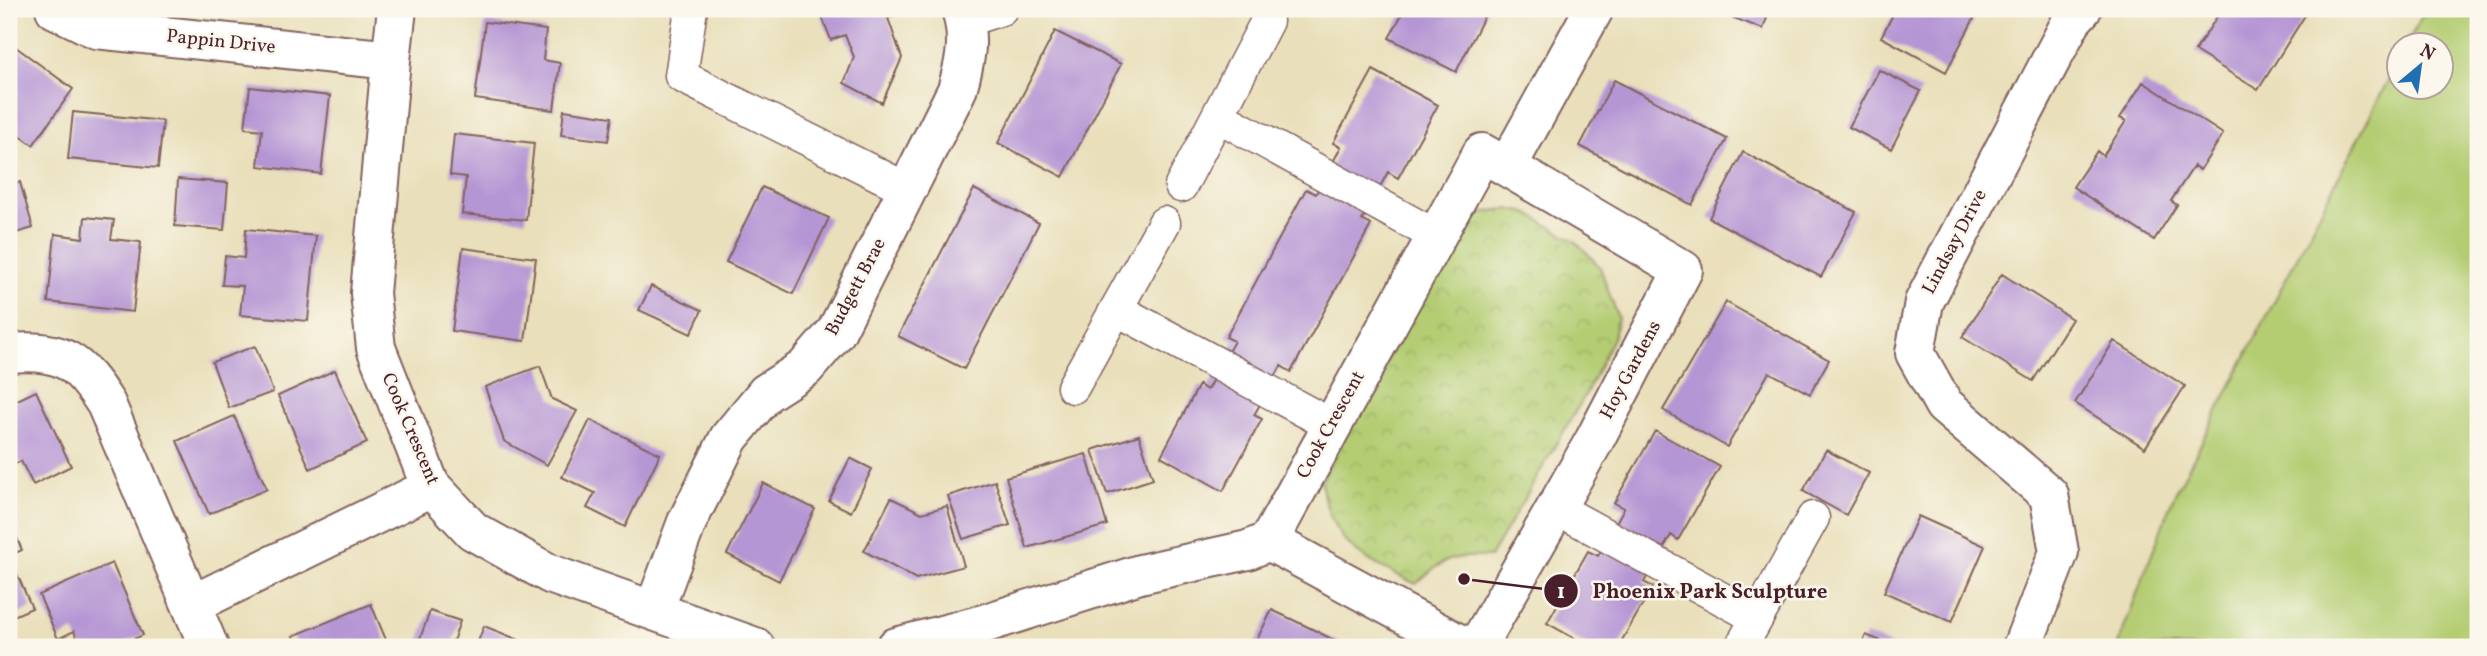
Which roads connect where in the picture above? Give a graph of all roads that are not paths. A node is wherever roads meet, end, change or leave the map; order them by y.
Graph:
1 (55, 9) edge
2 (397, 9) edge
3 (691, 9) edge
4 (1001, 9) edge
5 (1594, 9) edge
6 (2082, 9) edge
7 (963, 15) edge
8 (1266, 21) dead end
9 (391, 60) junction
10 (1218, 116) junction
11 (1507, 167) junction
12 (1181, 186) dead end
13 (907, 189) junction
14 (1164, 223) dead end
15 (1436, 236) junction
16 (1116, 309) junction
17 (9, 353) edge
18 (1073, 387) dead end
19 (1331, 425) junction
20 (430, 485) junction
21 (1556, 508) junction
22 (1813, 518) dead end
23 (1269, 541) junction
24 (191, 605) junction
25 (654, 610) junction
26 (1757, 618) junction
27 (987, 636) edge
28 (209, 647) edge
29 (755, 647) edge
30 (896, 647) edge
31 (1465, 647) edge
32 (1477, 647) edge
33 (1741, 647) edge
34 (2022, 647) edge

1 - 9 street, Pappin Drive
2 - 9 street, Cook Crescent
3 - 13 lane
4 - 7 lane
5 - 11 street
6 - 34 street, Lindsay Drive
7 - 13 street, Budgett Brae
8 - 10 lane
9 - 20 street, Cook Crescent
10 - 12 lane
10 - 15 lane
11 - 15 street, Cook Crescent
11 - 21 street, Hoy Gardens
13 - 25 street, Budgett Brae
14 - 16 lane
15 - 19 street, Cook Crescent
16 - 18 lane
16 - 19 lane
17 - 24 street
19 - 23 street, Cook Crescent
20 - 24 street
20 - 25 street, Cook Crescent
21 - 26 lane
21 - 32 street, Hoy Gardens
22 - 26 lane
23 - 27 street
23 - 31 street
24 - 28 street
25 - 29 street, Cook Crescent
26 - 33 lane
27 - 30 street

